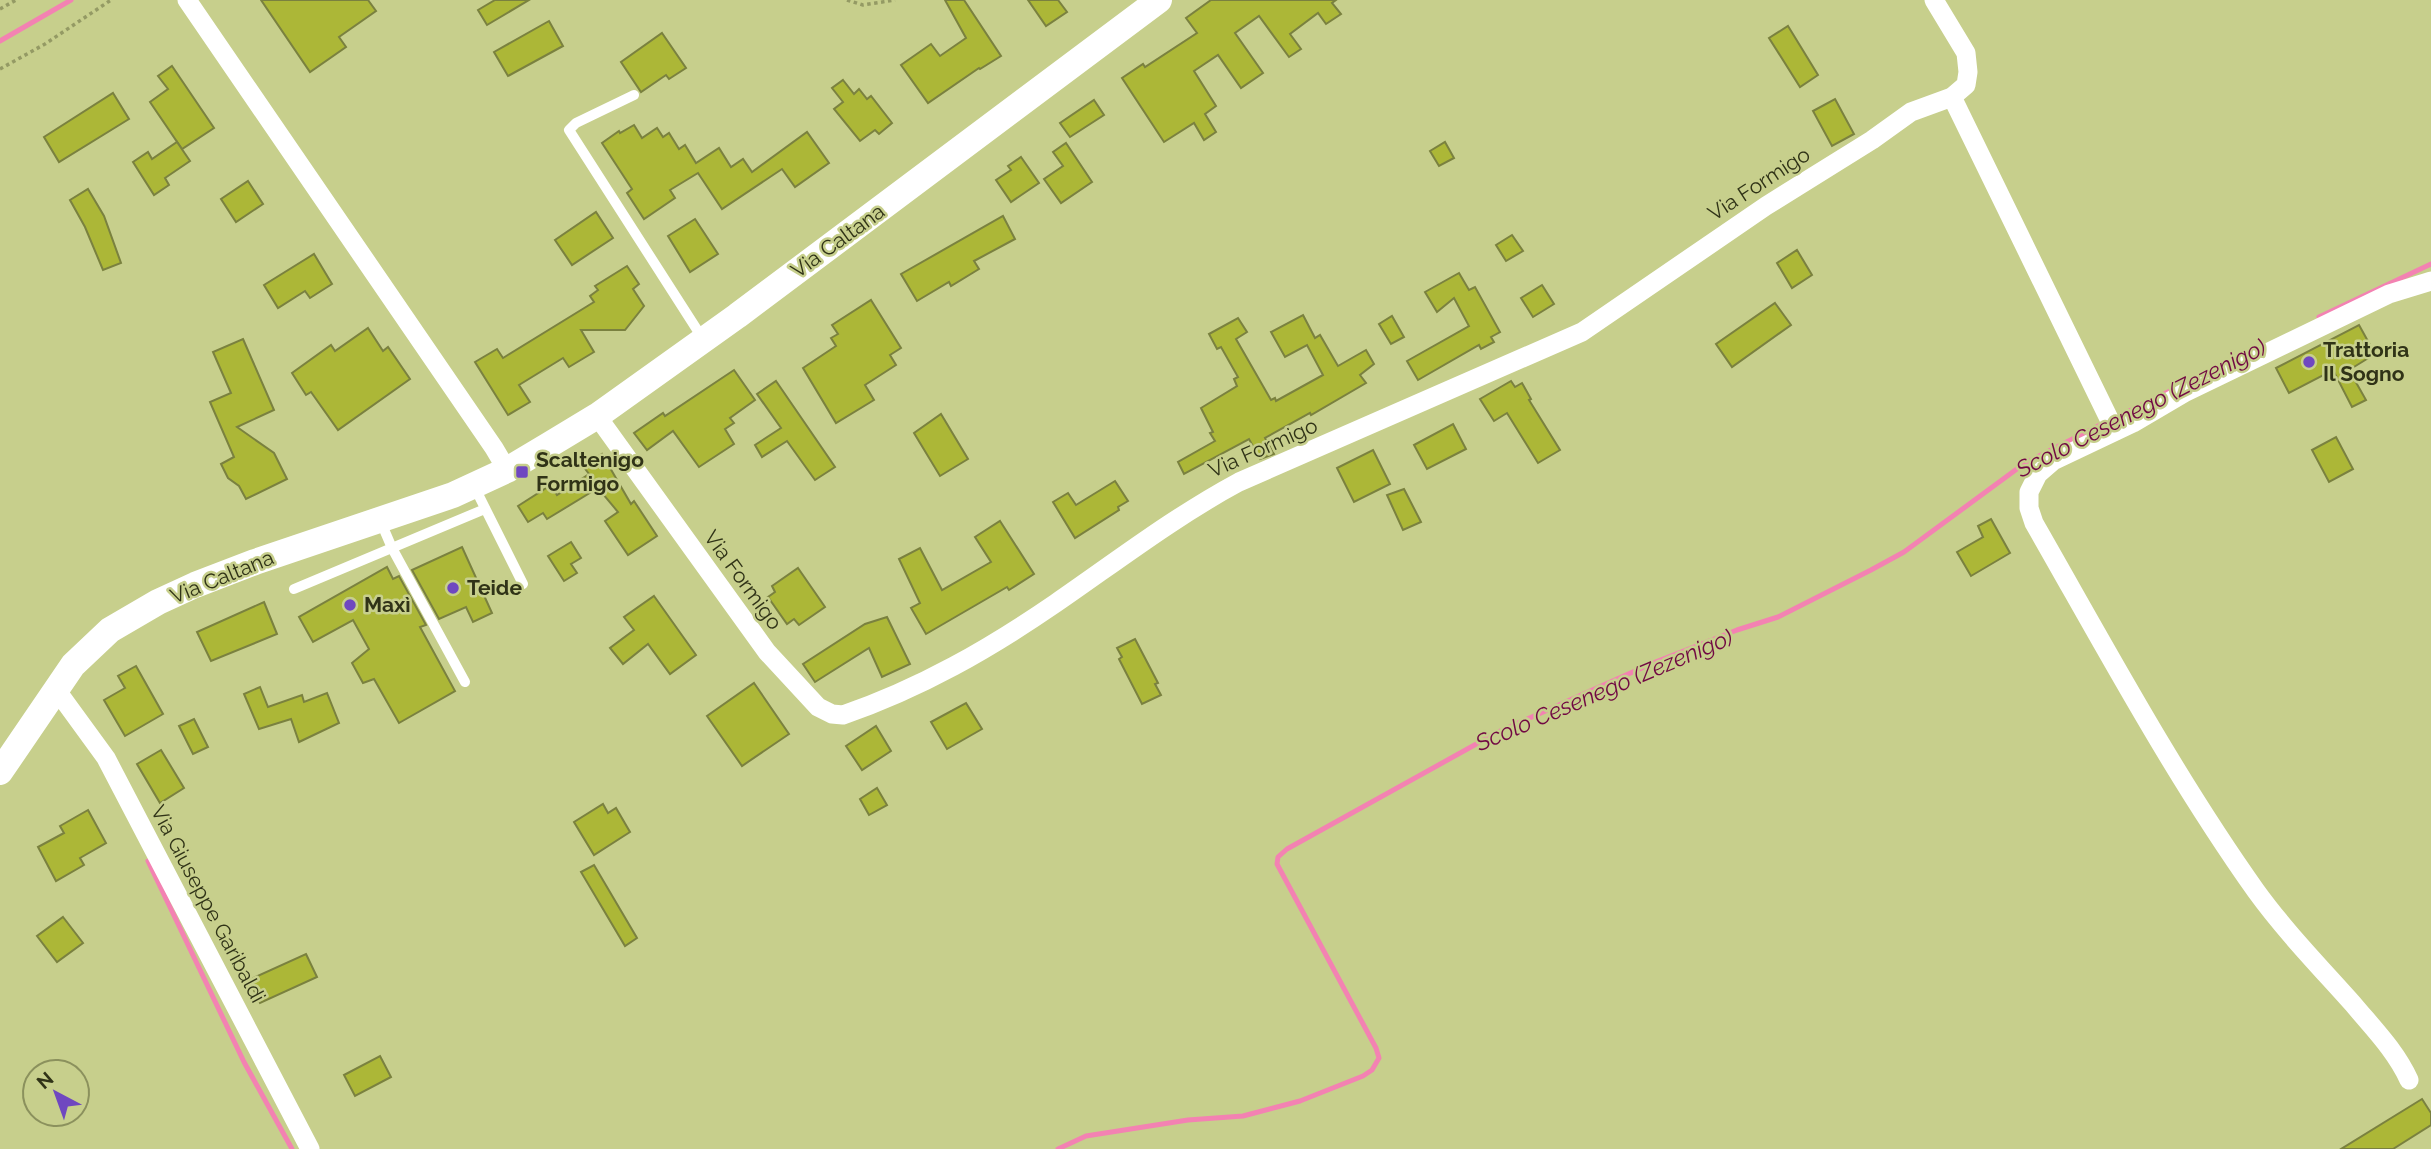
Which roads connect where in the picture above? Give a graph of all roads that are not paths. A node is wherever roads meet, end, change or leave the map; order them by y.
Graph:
1 (187, 0) edge
2 (1159, 0) edge
3 (1934, 0) edge
4 (634, 95) dead end
5 (1952, 97) junction
6 (2431, 281) edge
7 (703, 340) junction
8 (597, 416) junction
9 (2110, 422) junction
10 (507, 470) junction
11 (474, 485) junction
12 (485, 509) junction
13 (380, 519) junction
14 (392, 548) junction
15 (523, 584) dead end
16 (295, 589) dead end
17 (465, 682) dead end
18 (55, 688) junction
19 (0, 772) edge
20 (2409, 1080) dead end
21 (310, 1149) edge

1 - 10 street
2 - 7 main road, Via Caltana
3 - 5 street
4 - 7 lane
5 - 8 street, Via Formigo
5 - 9 street
6 - 9 street
7 - 8 main road, Via Caltana
8 - 10 main road, Via Caltana
9 - 20 street
10 - 11 main road, Via Caltana
11 - 12 lane
11 - 13 main road, Via Caltana
12 - 14 lane
12 - 15 lane
13 - 14 lane
13 - 18 main road, Via Caltana
14 - 16 lane
14 - 17 lane
18 - 19 main road, Via Caltana
18 - 21 street, Via Giuseppe Garibaldi

